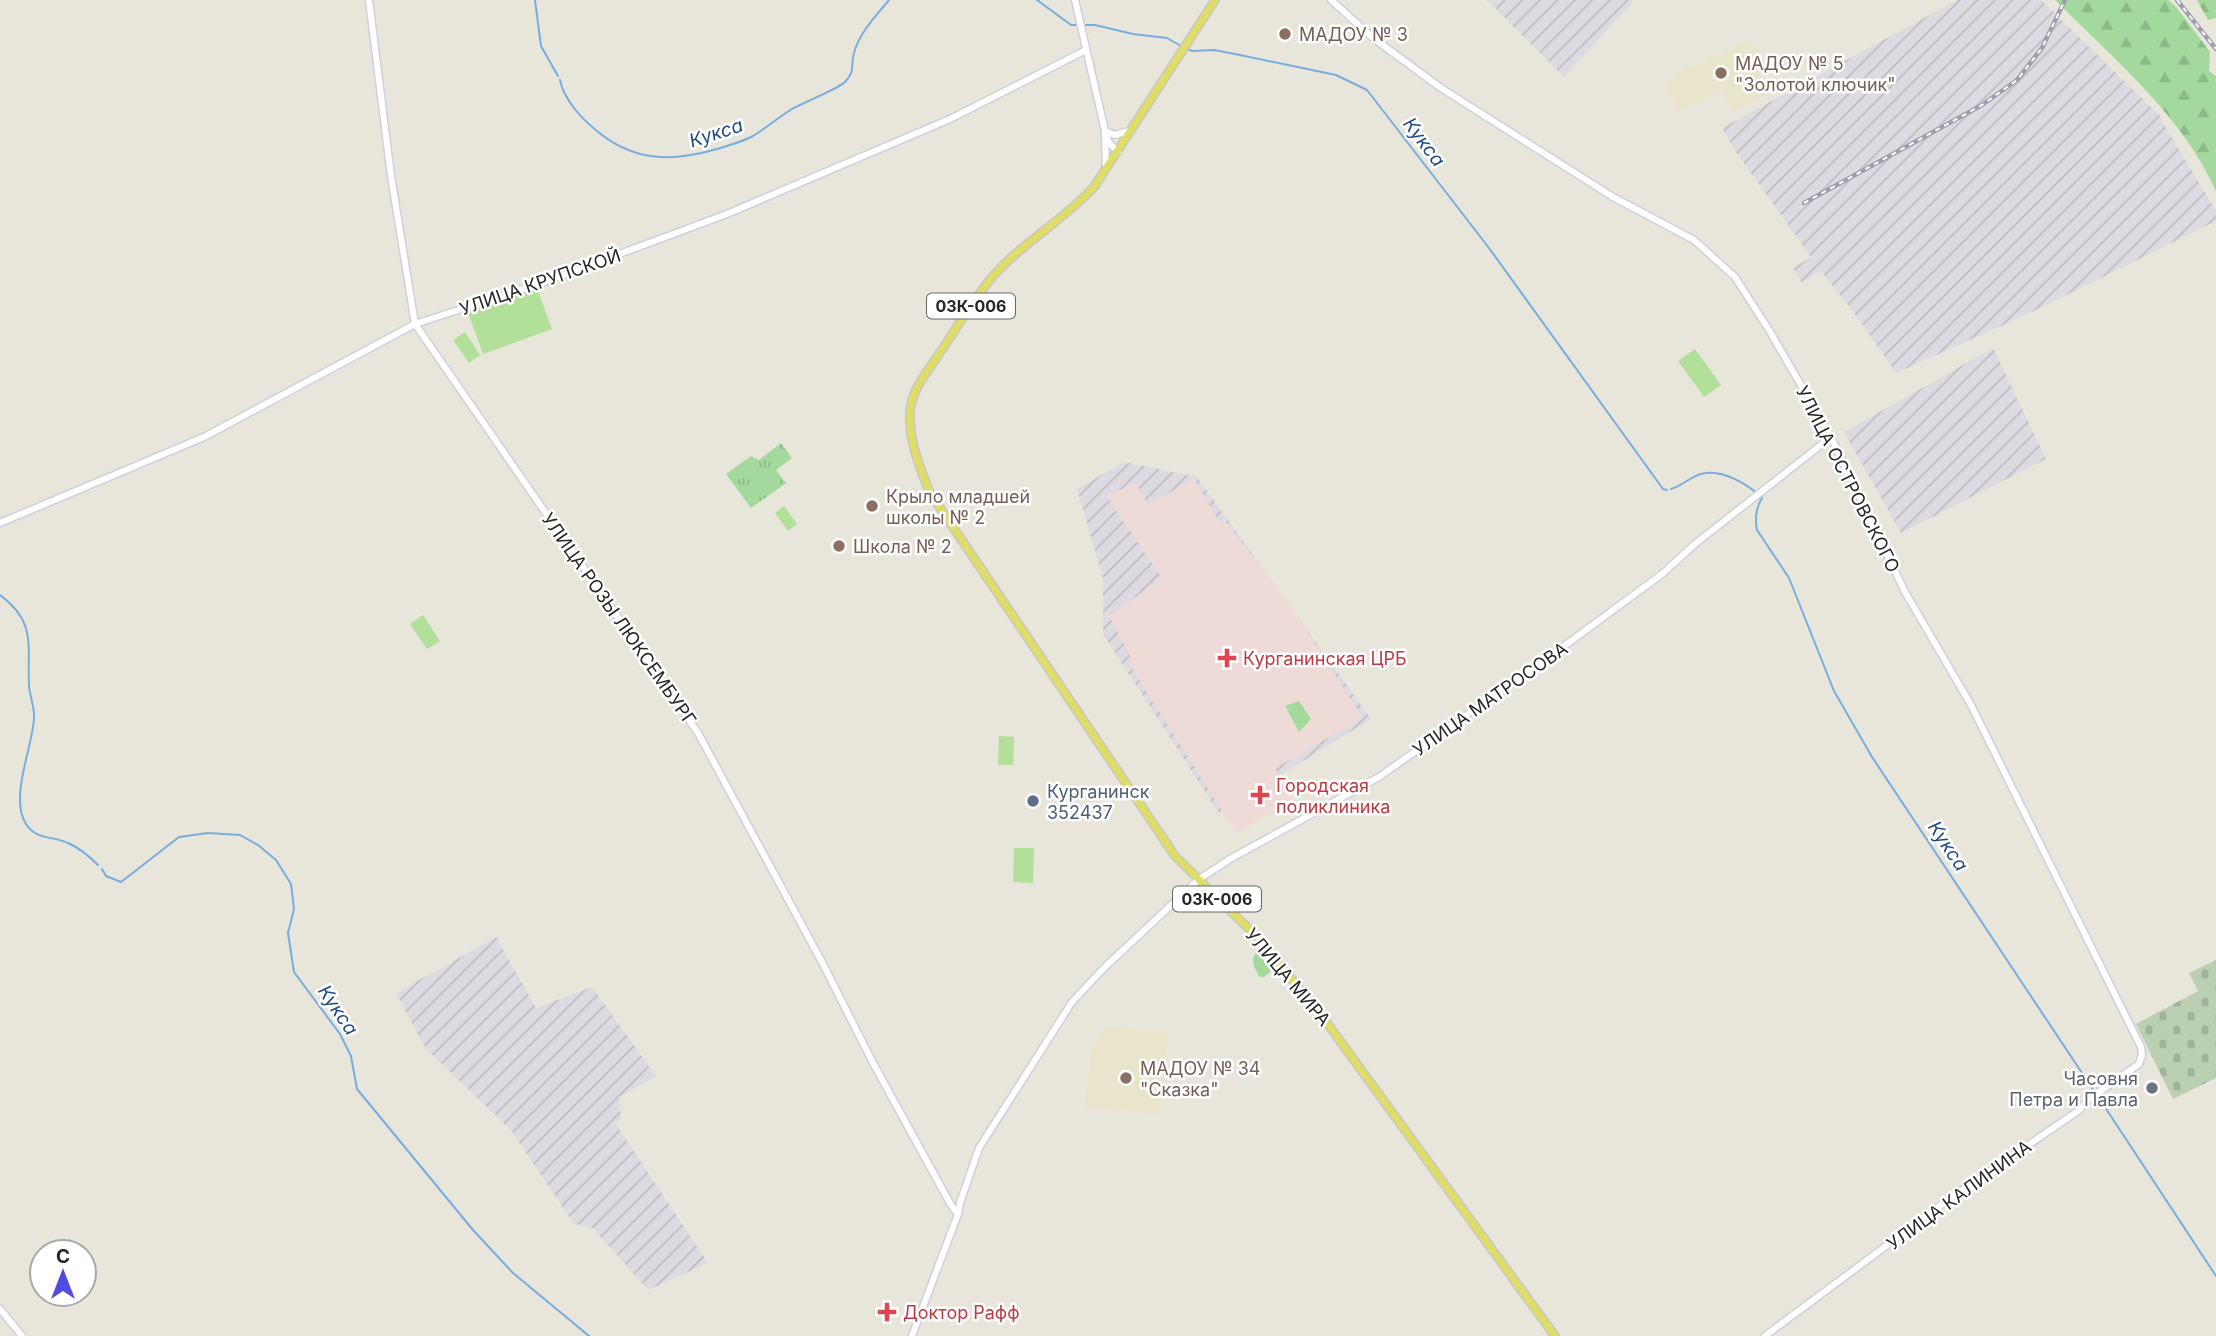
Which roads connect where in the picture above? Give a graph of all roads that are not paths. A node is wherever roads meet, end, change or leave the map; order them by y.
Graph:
1 (369, 0) edge
2 (1075, 0) edge
3 (1215, 0) edge
4 (1331, 0) edge
5 (1086, 50) junction
6 (1133, 129) junction
7 (1105, 131) junction
8 (1118, 152) junction
9 (1105, 170) junction
10 (415, 324) junction
11 (1831, 437) junction
12 (0, 523) edge
13 (1198, 880) junction
14 (2141, 1047) joint
15 (958, 1214) junction
16 (0, 1309) edge
17 (22, 1336) edge
18 (912, 1336) edge
19 (1555, 1336) edge
20 (1765, 1336) edge

1 - 10 street, УЛИЦА РОЗЫ ЛЮКСЕМБУРГ
2 - 5 street
3 - 6 main road, 03К-006
4 - 11 street, УЛИЦА ОСТРОВСКОГО
5 - 7 street
5 - 10 street, УЛИЦА КРУПСКОЙ
6 - 7 street
6 - 8 main road, 03К-006
7 - 8 street
7 - 9 street
8 - 9 main road, 03К-006
9 - 13 main road, УЛИЦА МИРА / 03К-006
10 - 12 street, УЛИЦА КРУПСКОЙ
10 - 15 street, УЛИЦА РОЗЫ ЛЮКСЕМБУРГ
11 - 13 street, УЛИЦА МАТРОСОВА
11 - 14 street, УЛИЦА ОСТРОВСКОГО
13 - 15 street, УЛИЦА МАТРОСОВА
13 - 19 main road, УЛИЦА МИРА / 03К-006
14 - 20 street, УЛИЦА КАЛИНИНА
15 - 18 street, УЛИЦА МАТРОСОВА
16 - 17 street

